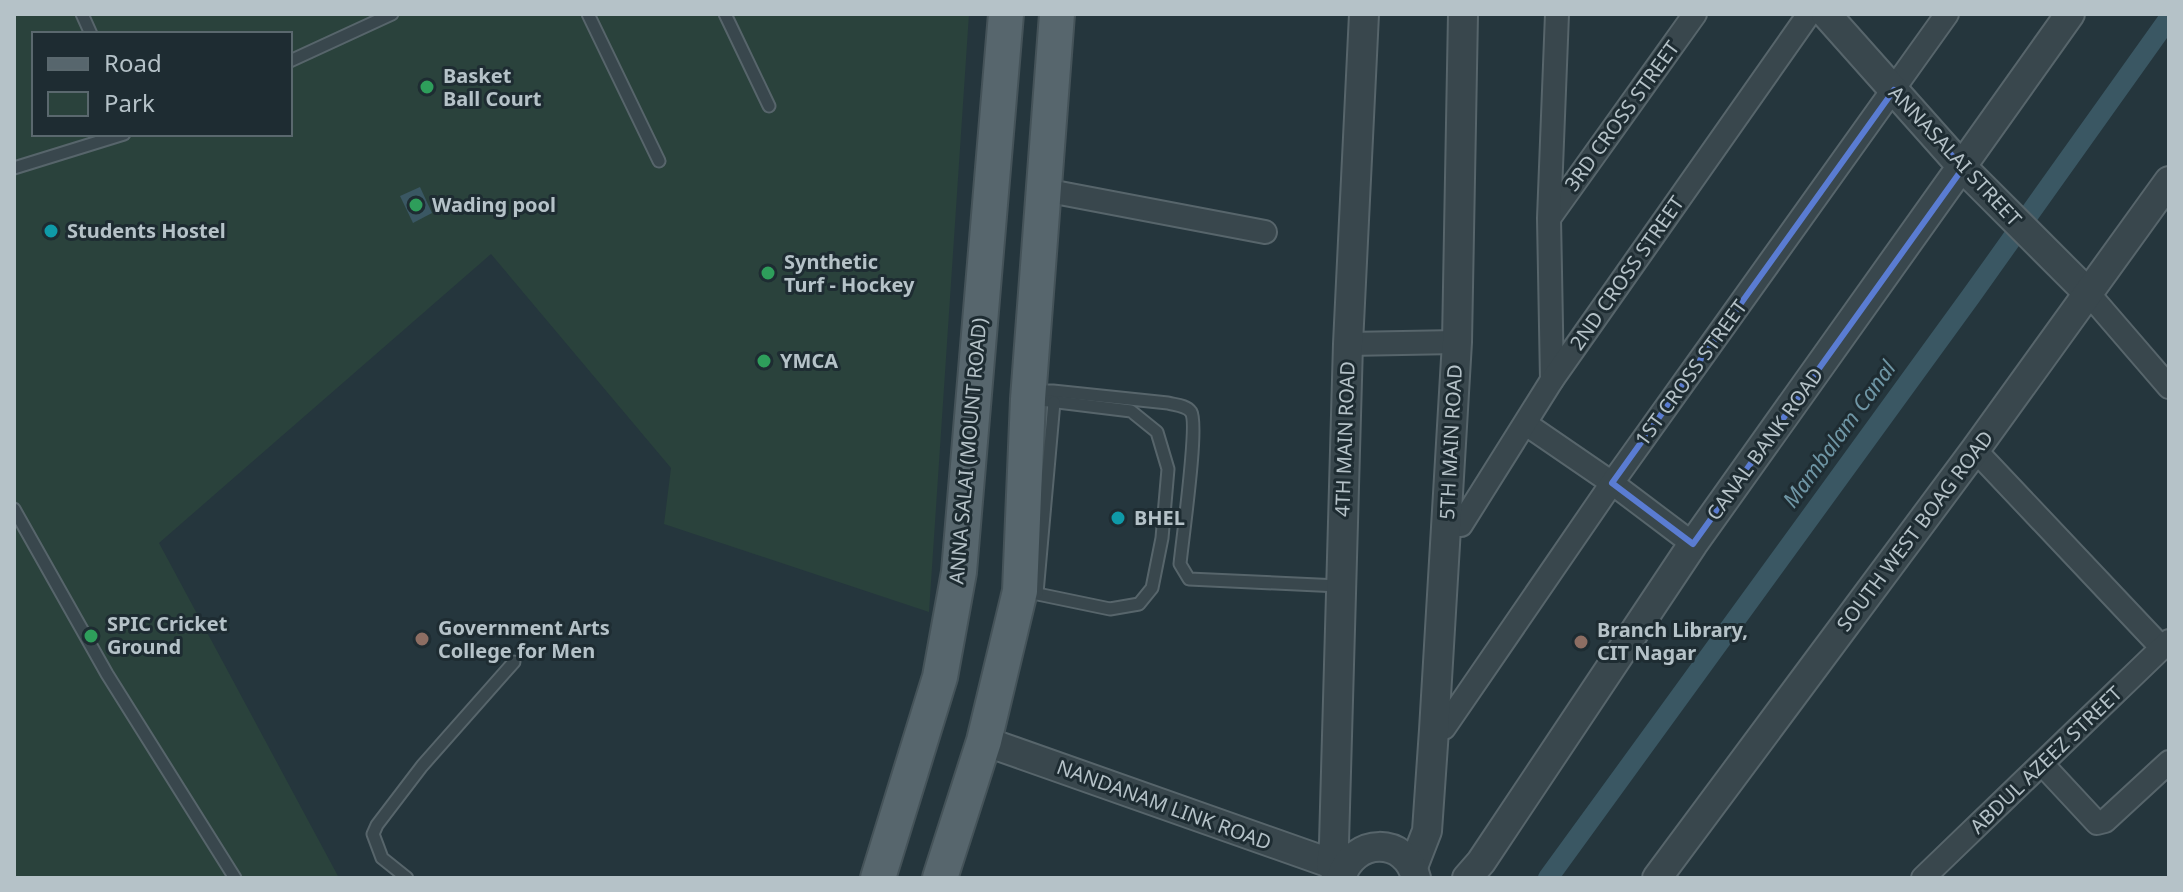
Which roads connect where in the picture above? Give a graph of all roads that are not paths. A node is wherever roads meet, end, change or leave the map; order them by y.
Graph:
1 (392, 14) edge
2 (588, 14) edge
3 (725, 14) edge
4 (1006, 14) edge
5 (1057, 14) edge
6 (1364, 14) edge
7 (1463, 14) edge
8 (1557, 14) edge
9 (1695, 14) edge
10 (1809, 14) edge
11 (1826, 14) edge
12 (1947, 14) edge
13 (2070, 14) edge
14 (292, 60) edge
15 (1894, 90) junction
16 (769, 106) dead end
17 (118, 136) edge
18 (659, 161) dead end
19 (14, 168) edge
20 (1963, 168) junction
21 (2169, 181) edge
22 (1044, 190) junction
23 (1549, 218) junction
24 (1265, 232) dead end
25 (2088, 293) junction
26 (1457, 342) junction
27 (1348, 344) junction
28 (1552, 380) junction
29 (2169, 387) edge
30 (1037, 397) junction
31 (1526, 424) junction
32 (1975, 450) junction
33 (1612, 483) junction
34 (14, 509) edge
35 (1446, 525) junction
36 (1693, 544) junction
37 (1340, 586) junction
38 (1028, 592) junction
39 (2166, 644) edge
40 (514, 662) dead end
41 (1434, 730) junction
42 (984, 741) junction
43 (2169, 762) edge
44 (2043, 765) junction
45 (1339, 870) edge
46 (1415, 872) edge
47 (235, 878) edge
48 (407, 878) edge
49 (878, 878) edge
50 (940, 878) edge
51 (1467, 878) edge
52 (1657, 878) edge
53 (1923, 878) edge

1 - 14 lane
2 - 18 lane
3 - 16 lane
4 - 49 main road, ANNA SALAI (MOUNT ROAD)
5 - 22 main road
6 - 27 street, 4TH MAIN ROAD
7 - 26 street, 5TH MAIN ROAD
8 - 23 street
9 - 23 street, 3RD CROSS STREET
10 - 28 street, 2ND CROSS STREET
11 - 15 street, ANNASALAI STREET
12 - 15 street, 1ST CROSS STREET
13 - 20 street, CANAL BANK ROAD
15 - 20 street, ANNASALAI STREET
15 - 33 street, 1ST CROSS STREET
17 - 19 lane
20 - 25 street, ANNASALAI STREET
20 - 36 street, CANAL BANK ROAD
21 - 25 street, SOUTH WEST BOAG ROAD
22 - 24 street
22 - 30 main road
23 - 28 street
25 - 29 street
25 - 32 street, SOUTH WEST BOAG ROAD
26 - 27 street
26 - 35 street, 5TH MAIN ROAD
27 - 37 street, 4TH MAIN ROAD
28 - 31 street, 2ND CROSS STREET
30 - 37 lane
30 - 38 main road
30 - 38 lane
31 - 33 street
31 - 35 street, 2ND CROSS STREET
32 - 39 street
32 - 52 street, SOUTH WEST BOAG ROAD
33 - 36 street
33 - 41 street, 1ST CROSS STREET
34 - 47 lane
35 - 41 street, 5TH MAIN ROAD
36 - 51 street, CANAL BANK ROAD
37 - 45 street, 4TH MAIN ROAD
38 - 42 main road
39 - 44 street, ABDUL AZEEZ STREET
40 - 48 lane
41 - 46 street, 5TH MAIN ROAD
42 - 45 street, NANDANAM LINK ROAD
42 - 50 main road
43 - 44 street
44 - 53 street, ABDUL AZEEZ STREET
45 - 46 street

